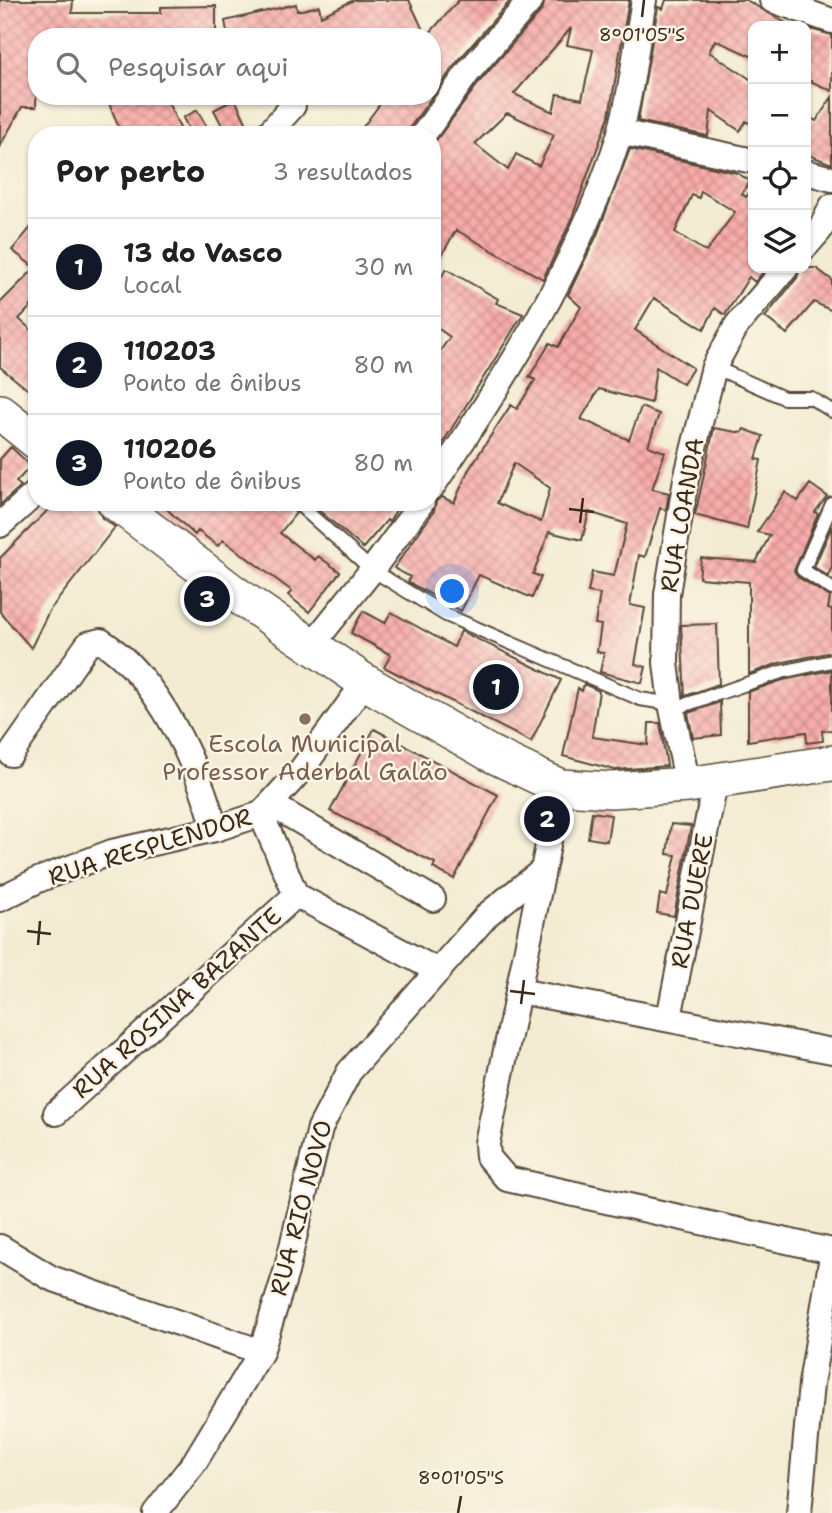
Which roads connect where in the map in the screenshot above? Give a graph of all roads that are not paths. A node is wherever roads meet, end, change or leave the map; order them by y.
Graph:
1 (531, 0) edge
2 (645, 0) edge
3 (772, 0) edge
4 (832, 21) edge
5 (293, 106) dead end
6 (275, 126) edge
7 (429, 126) edge
8 (620, 132) junction
9 (748, 160) edge
10 (811, 173) edge
11 (832, 179) edge
12 (832, 206) edge
13 (811, 240) edge
14 (782, 273) edge
15 (714, 368) junction
16 (832, 411) edge
17 (441, 473) edge
18 (28, 500) edge
19 (832, 504) edge
20 (126, 511) edge
21 (306, 511) edge
22 (415, 511) edge
23 (0, 525) edge
24 (372, 570) junction
25 (832, 589) edge
26 (312, 645) junction
27 (832, 661) edge
28 (365, 682) junction
29 (672, 707) junction
30 (11, 754) dead end
31 (832, 763) edge
32 (701, 784) junction
33 (560, 787) junction
34 (266, 810) junction
35 (215, 829) junction
36 (542, 870) junction
37 (296, 895) junction
38 (0, 899) edge
39 (433, 899) dead end
40 (438, 971) junction
41 (519, 991) junction
42 (669, 1018) junction
43 (832, 1051) edge
44 (56, 1113) dead end
45 (0, 1247) edge
46 (832, 1254) edge
47 (261, 1352) junction
48 (155, 1513) edge
49 (799, 1513) edge

1 - 7 street
2 - 8 street
3 - 4 street
5 - 6 street
8 - 9 street
8 - 17 street
10 - 11 street
12 - 13 street
14 - 15 street, RUA LOANDA
15 - 16 lane
15 - 29 street, RUA LOANDA
18 - 23 street
19 - 25 lane
20 - 26 main road
21 - 24 lane
22 - 24 street
24 - 26 street
24 - 29 lane
26 - 28 main road
27 - 29 lane
28 - 33 main road
28 - 34 street, RUA RESPLENDOR
29 - 32 street, RUA LOANDA
30 - 35 street
31 - 32 main road
32 - 33 main road
32 - 42 street, RUA DUERE
33 - 36 street
34 - 35 street, RUA RESPLENDOR
34 - 37 street, RUA ROSINA BAZANTE
34 - 39 street
35 - 38 street, RUA RESPLENDOR
36 - 40 street, RUA RIO NOVO
36 - 41 street
37 - 40 street
37 - 44 street, RUA ROSINA BAZANTE
40 - 47 street, RUA RIO NOVO
41 - 42 street
41 - 46 street
42 - 43 street
45 - 47 street
46 - 49 street
47 - 48 street, RUA RIO NOVO

